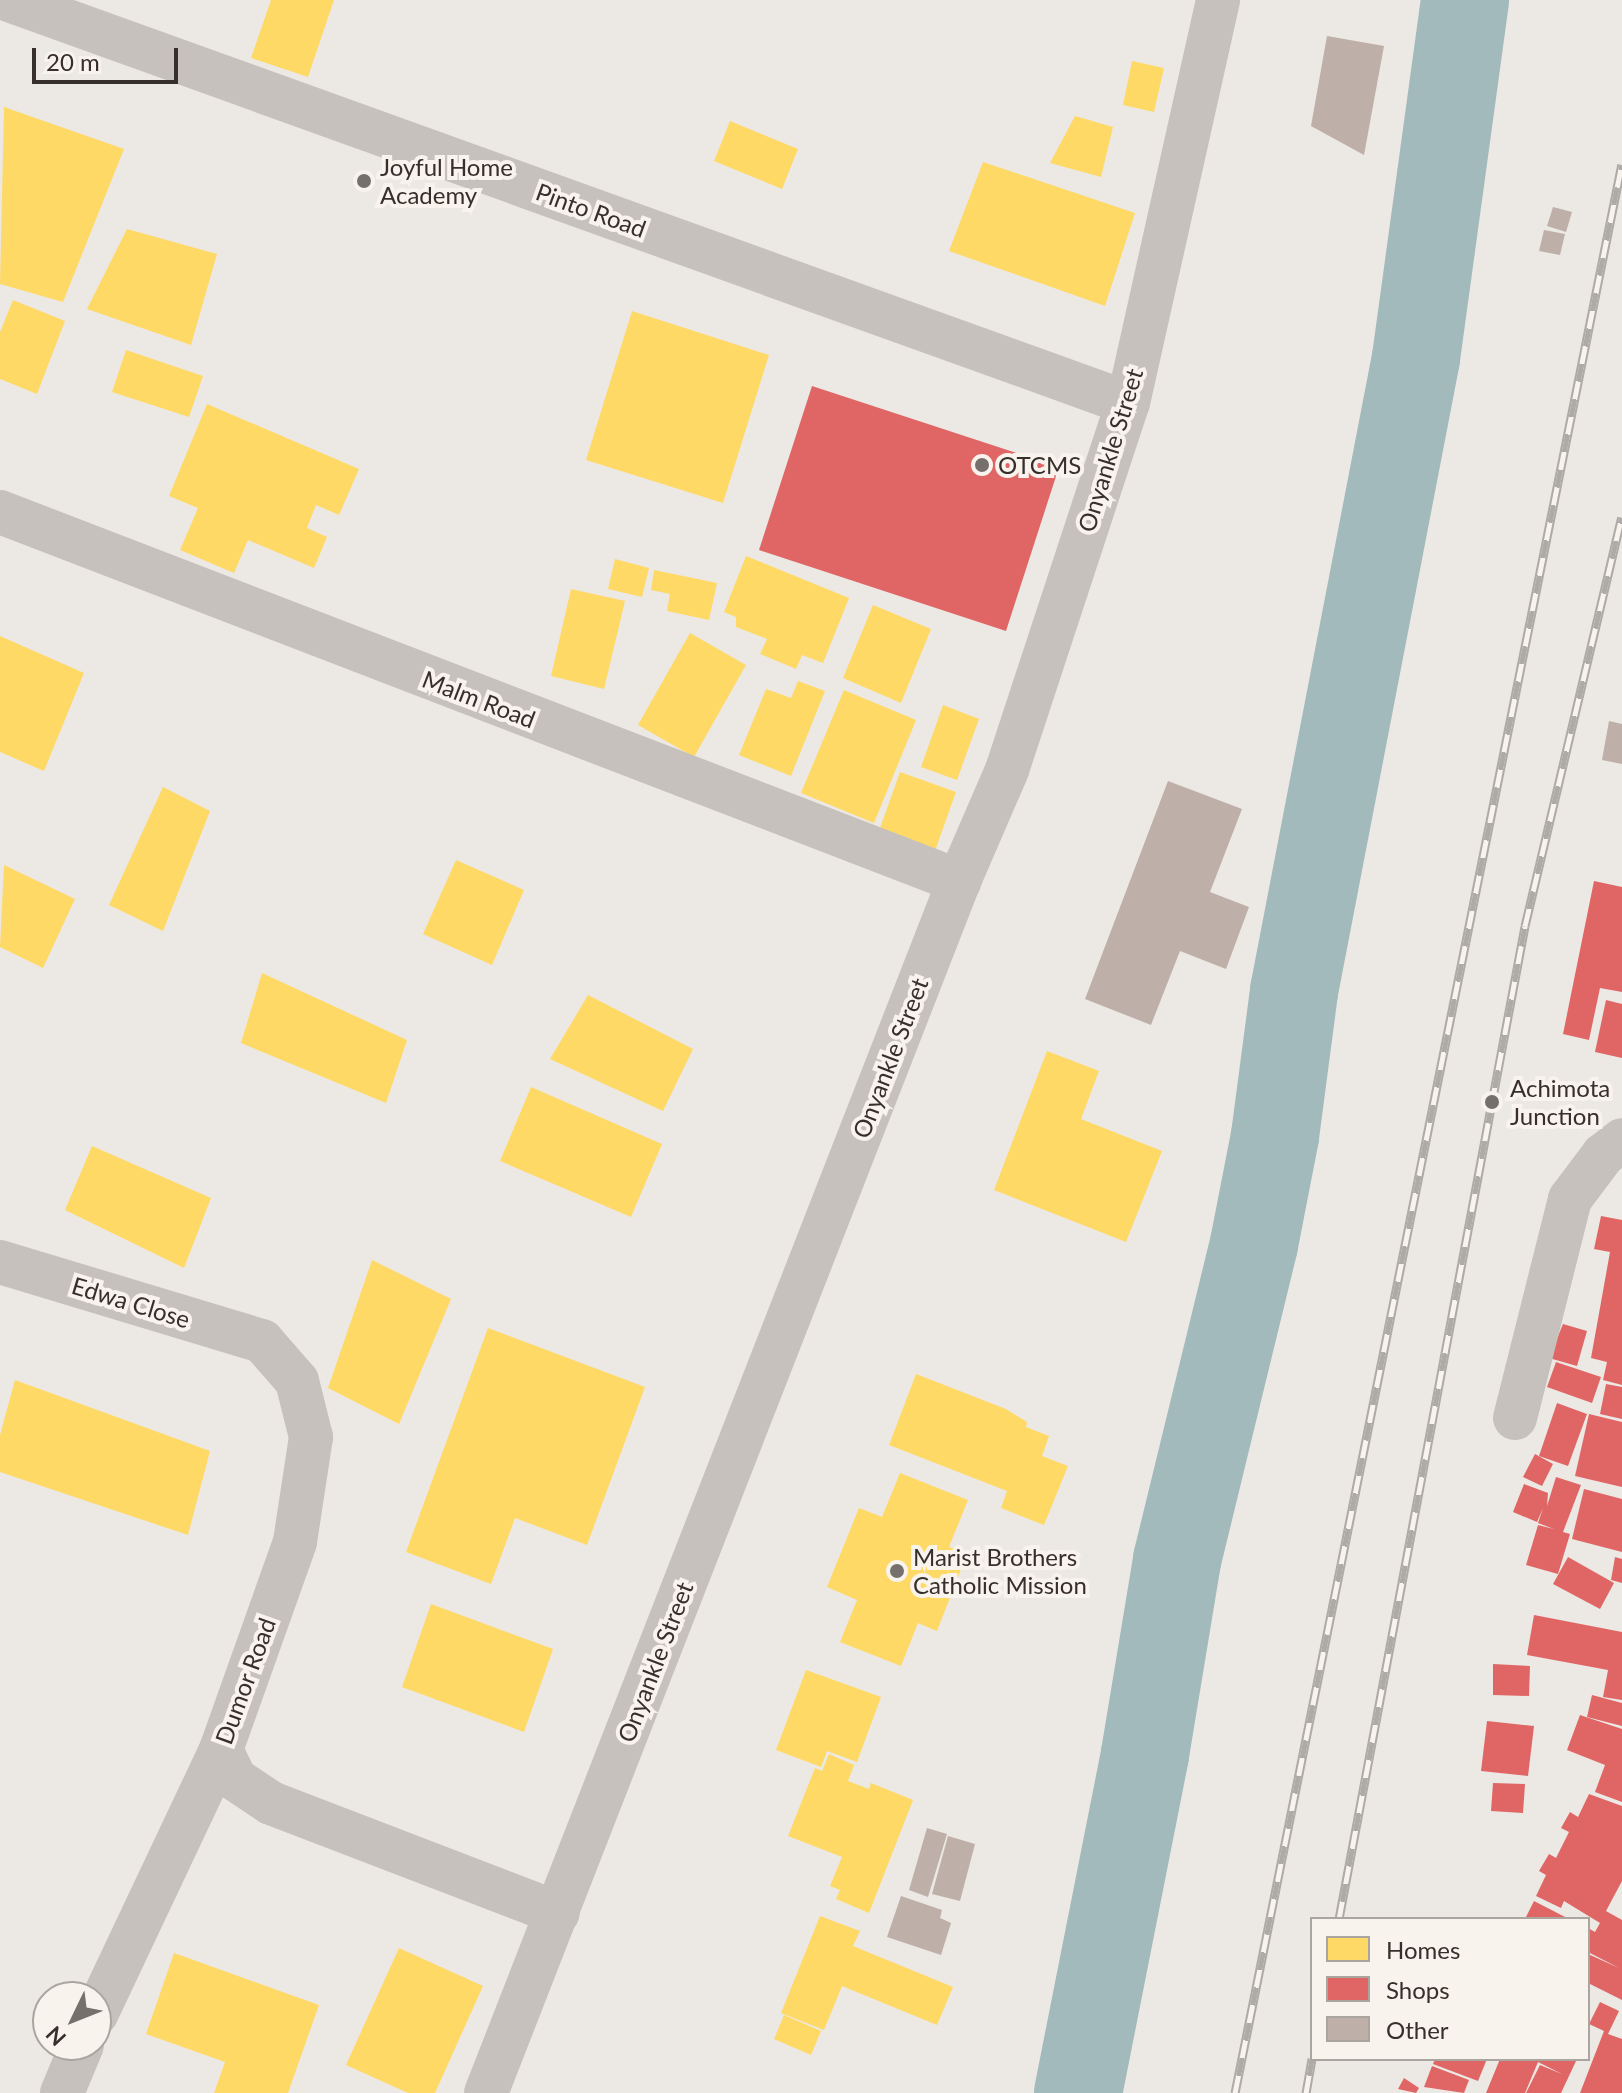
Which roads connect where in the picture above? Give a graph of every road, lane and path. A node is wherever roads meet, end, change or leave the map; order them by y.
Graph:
1 (9, 0) edge
2 (1218, 0) edge
3 (1128, 403) junction
4 (0, 512) edge
5 (959, 881) junction
6 (1622, 1140) edge
7 (0, 1262) edge
8 (262, 1341) joint
9 (1515, 1418) dead end
10 (221, 1750) junction
11 (558, 1913) junction
12 (112, 1981) edge
13 (75, 2061) edge
14 (62, 2093) edge
15 (486, 2093) edge

1 - 3 street, Pinto Road
2 - 3 street, Onyankle Street
3 - 5 street, Onyankle Street
4 - 5 street, Malm Road
5 - 11 street, Onyankle Street
6 - 9 street
7 - 8 street, Edwa Close
8 - 10 street, Dumor Road
10 - 11 street
10 - 12 street, Dumor Road
11 - 15 street, Onyankle Street
13 - 14 street

